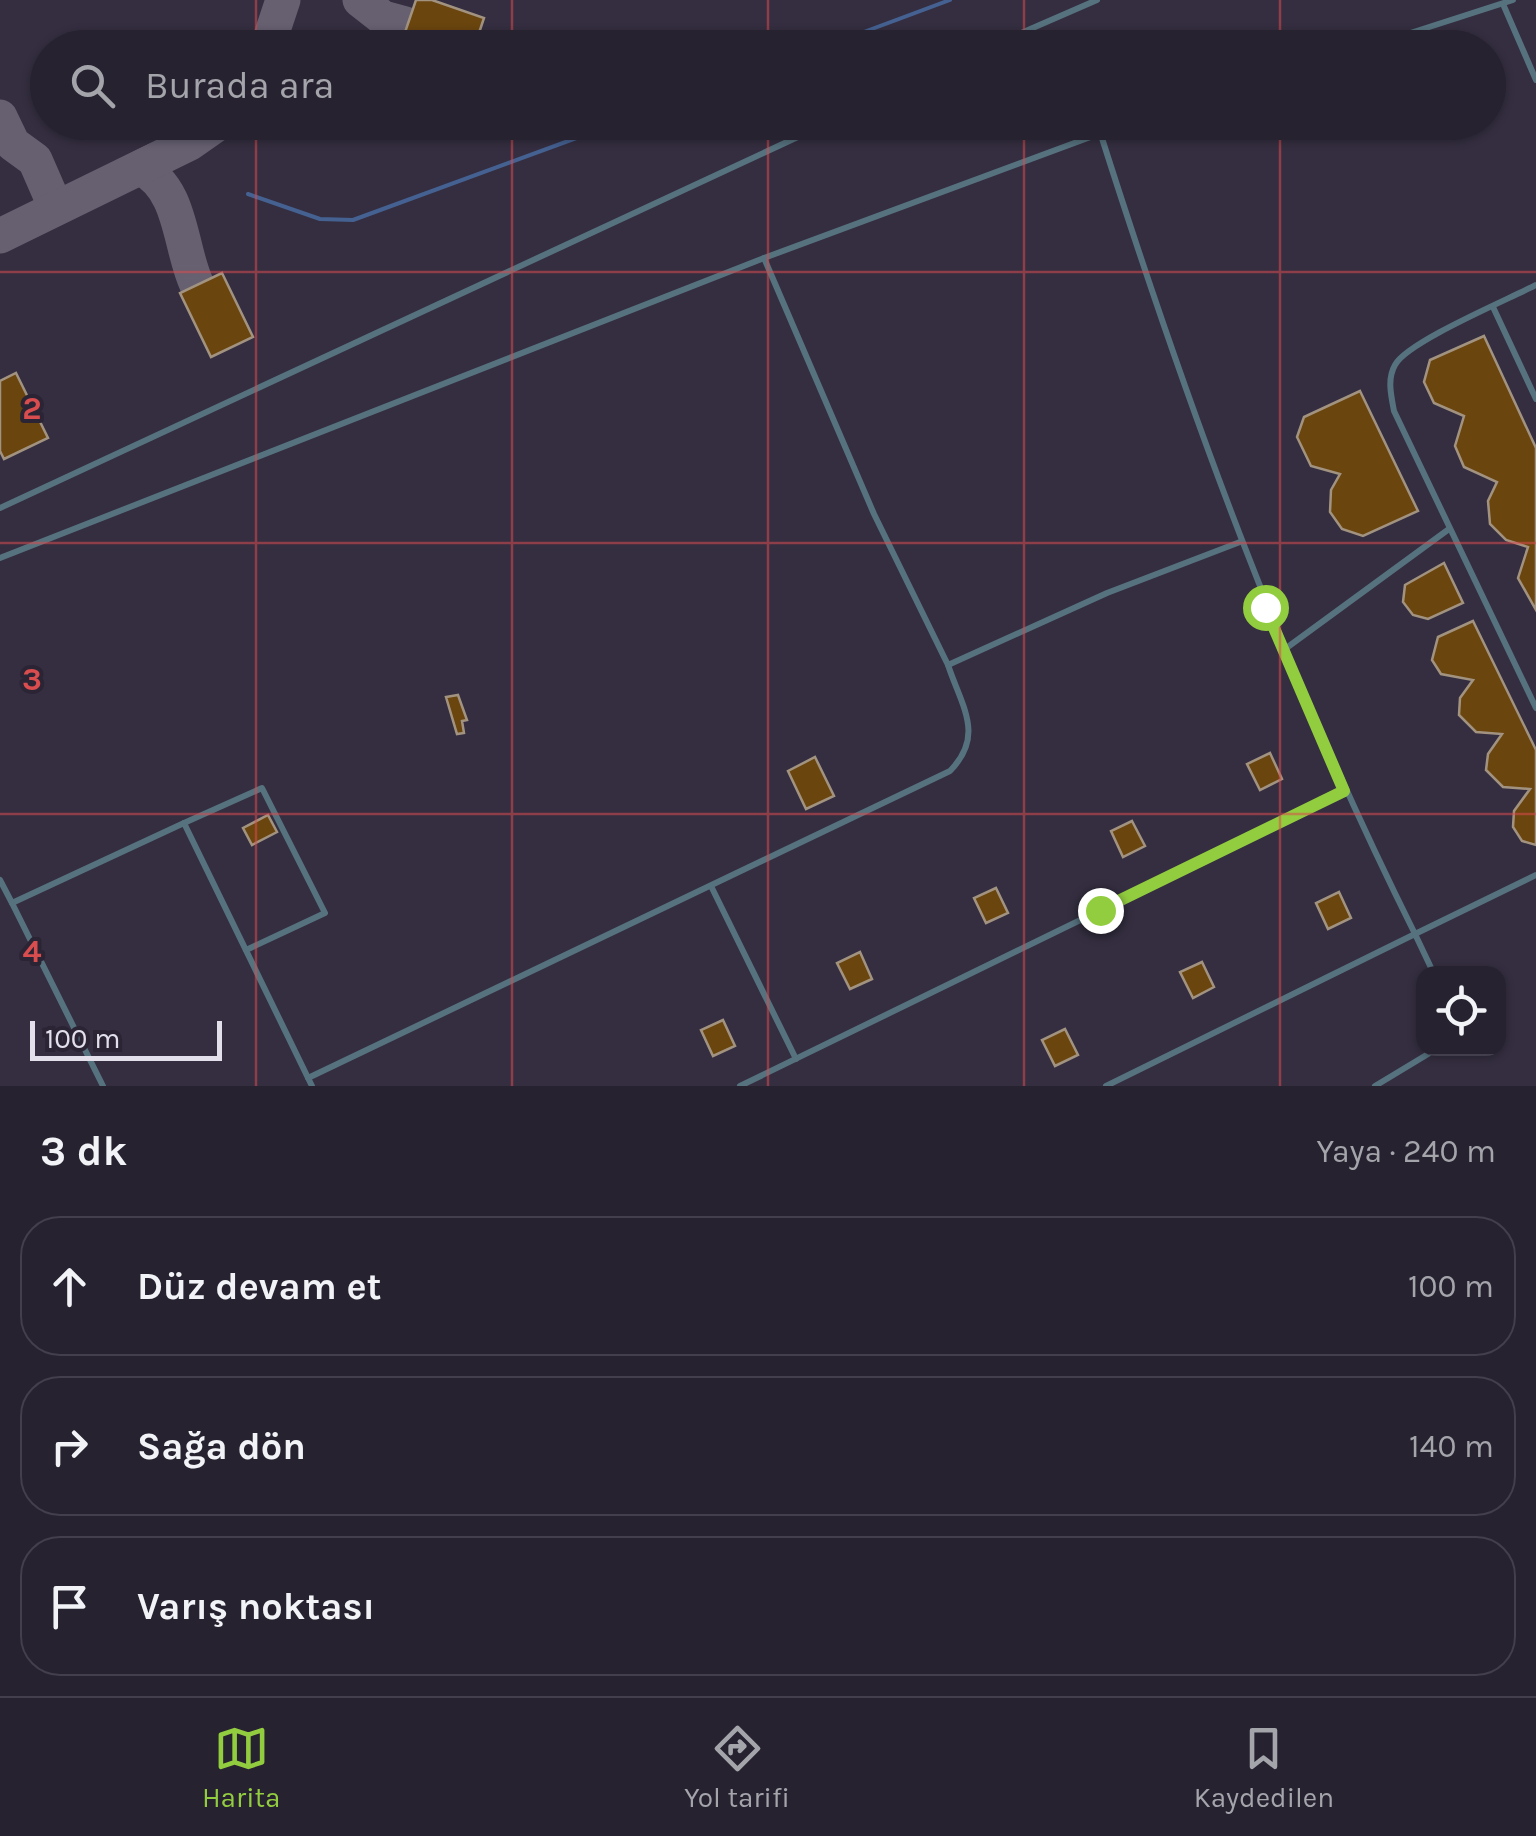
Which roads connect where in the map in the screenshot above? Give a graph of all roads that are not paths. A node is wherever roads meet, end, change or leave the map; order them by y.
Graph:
1 (1097, 0) edge
2 (1513, 0) edge
3 (1502, 2) edge
4 (1028, 30) edge
5 (1418, 30) edge
6 (1536, 80) edge
7 (791, 140) edge
8 (1079, 140) edge
9 (1103, 140) edge
10 (764, 258) junction
11 (1536, 285) edge
12 (1493, 307) junction
13 (1536, 399) edge
14 (0, 508) edge
15 (1449, 530) junction
16 (1240, 542) junction
17 (0, 558) edge
18 (1284, 649) junction
19 (948, 665) junction
20 (1536, 708) edge
21 (1344, 791) junction
22 (184, 823) junction
23 (1536, 875) edge
24 (0, 880) edge
25 (712, 888) junction
26 (12, 903) junction
27 (1415, 934) junction
28 (246, 950) junction
29 (1430, 966) edge
30 (1425, 1056) edge
31 (796, 1059) junction
32 (310, 1082) edge
33 (103, 1086) edge
34 (740, 1086) edge
35 (1106, 1086) edge
36 (1375, 1086) edge

1 - 4 lane
2 - 3 lane
3 - 5 lane
3 - 6 lane
7 - 14 lane
8 - 10 lane
9 - 16 lane
10 - 17 lane
10 - 19 lane
11 - 12 lane
12 - 13 lane
12 - 15 lane
15 - 18 lane
15 - 20 lane
16 - 18 lane
16 - 19 lane
18 - 21 lane
19 - 25 lane
21 - 27 lane
21 - 31 lane
22 - 26 lane
22 - 28 lane
22 - 28 lane
23 - 27 lane
24 - 26 lane
25 - 31 lane
25 - 32 lane
26 - 33 lane
27 - 29 lane
27 - 35 lane
28 - 32 lane
30 - 36 lane
31 - 34 lane

